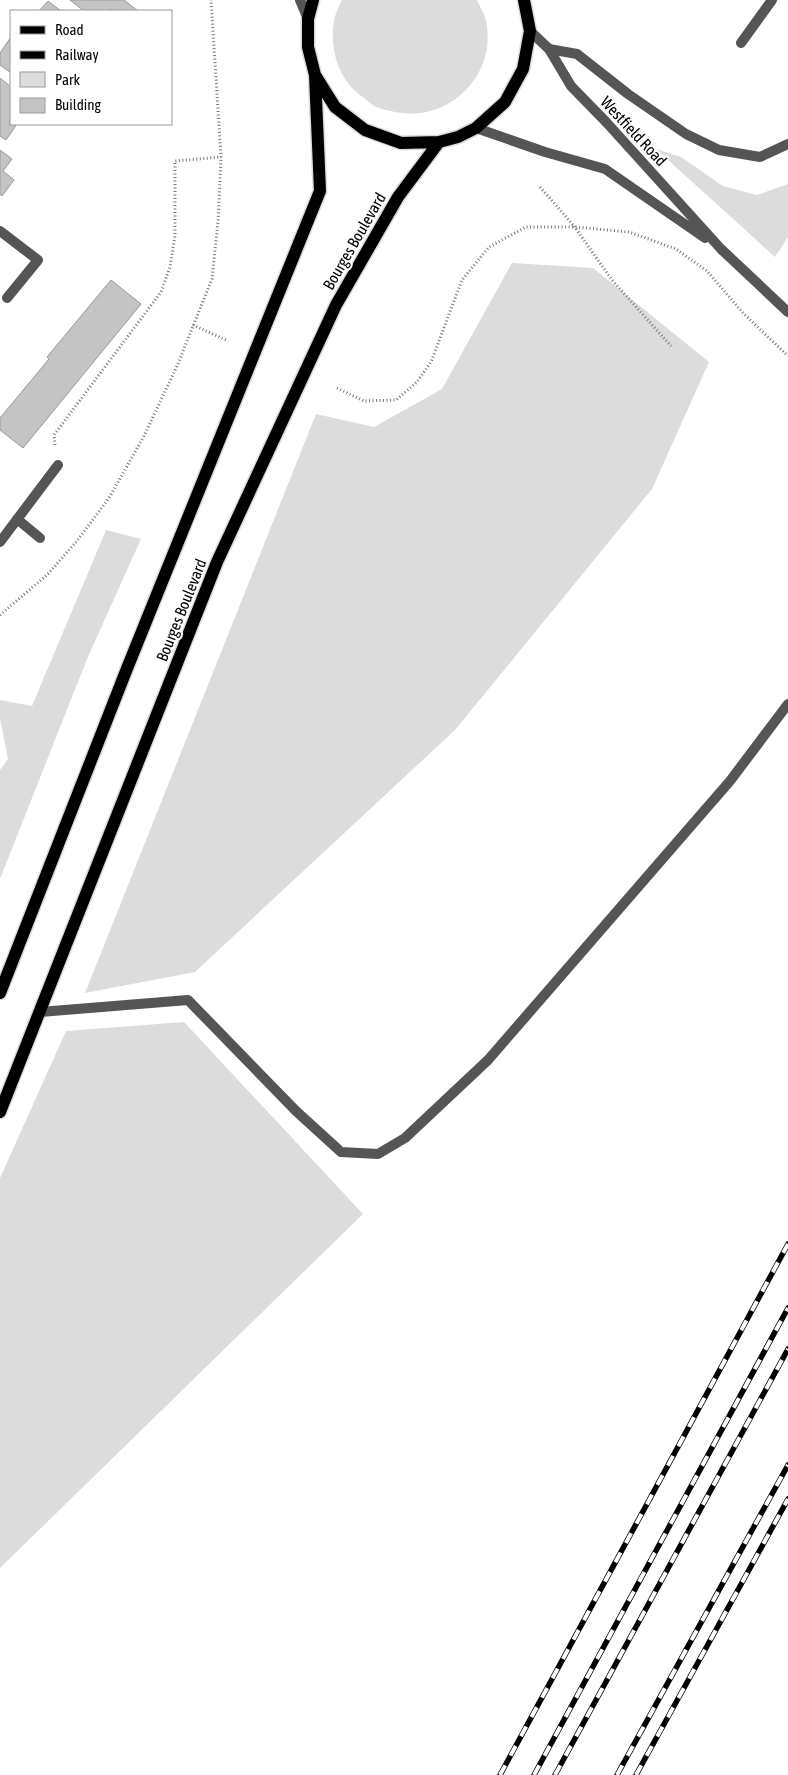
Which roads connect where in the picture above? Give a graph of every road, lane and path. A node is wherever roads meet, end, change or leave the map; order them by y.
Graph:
1 (211, 0) edge
2 (300, 0) edge
3 (313, 0) edge
4 (524, 0) edge
5 (772, 0) edge
6 (308, 19) junction
7 (530, 31) junction
8 (741, 43) dead end
9 (549, 50) junction
10 (315, 74) junction
11 (476, 128) junction
12 (439, 142) junction
13 (788, 144) edge
14 (221, 157) junction
15 (540, 187) dead end
16 (574, 226) junction
17 (0, 231) edge
18 (721, 249) junction
19 (7, 298) dead end
20 (788, 312) edge
21 (193, 325) junction
22 (226, 340) dead end
23 (671, 346) dead end
24 (788, 356) edge
25 (337, 388) dead end
26 (58, 465) joint
27 (17, 519) junction
28 (40, 538) dead end
29 (0, 542) edge
30 (0, 615) edge
31 (788, 704) edge
32 (0, 993) edge
33 (40, 1012) junction
34 (0, 1112) edge

1 - 14 path
2 - 6 street
3 - 6 main road
4 - 7 main road
5 - 8 street
6 - 10 main road
7 - 9 street, Westfield Road
7 - 11 main road
9 - 13 street
9 - 18 street, Westfield Road
10 - 12 main road
10 - 32 main road, Bourges Boulevard
11 - 12 main road
11 - 18 street, Westfield Road
12 - 33 main road, Bourges Boulevard
14 - 21 path
14 - 26 path
15 - 16 path
16 - 23 path
16 - 24 path
16 - 25 path
17 - 19 street
18 - 20 street, Westfield Road
21 - 22 path
21 - 30 path
26 - 27 street
27 - 28 street
27 - 29 street
31 - 33 street
33 - 34 main road, Bourges Boulevard

